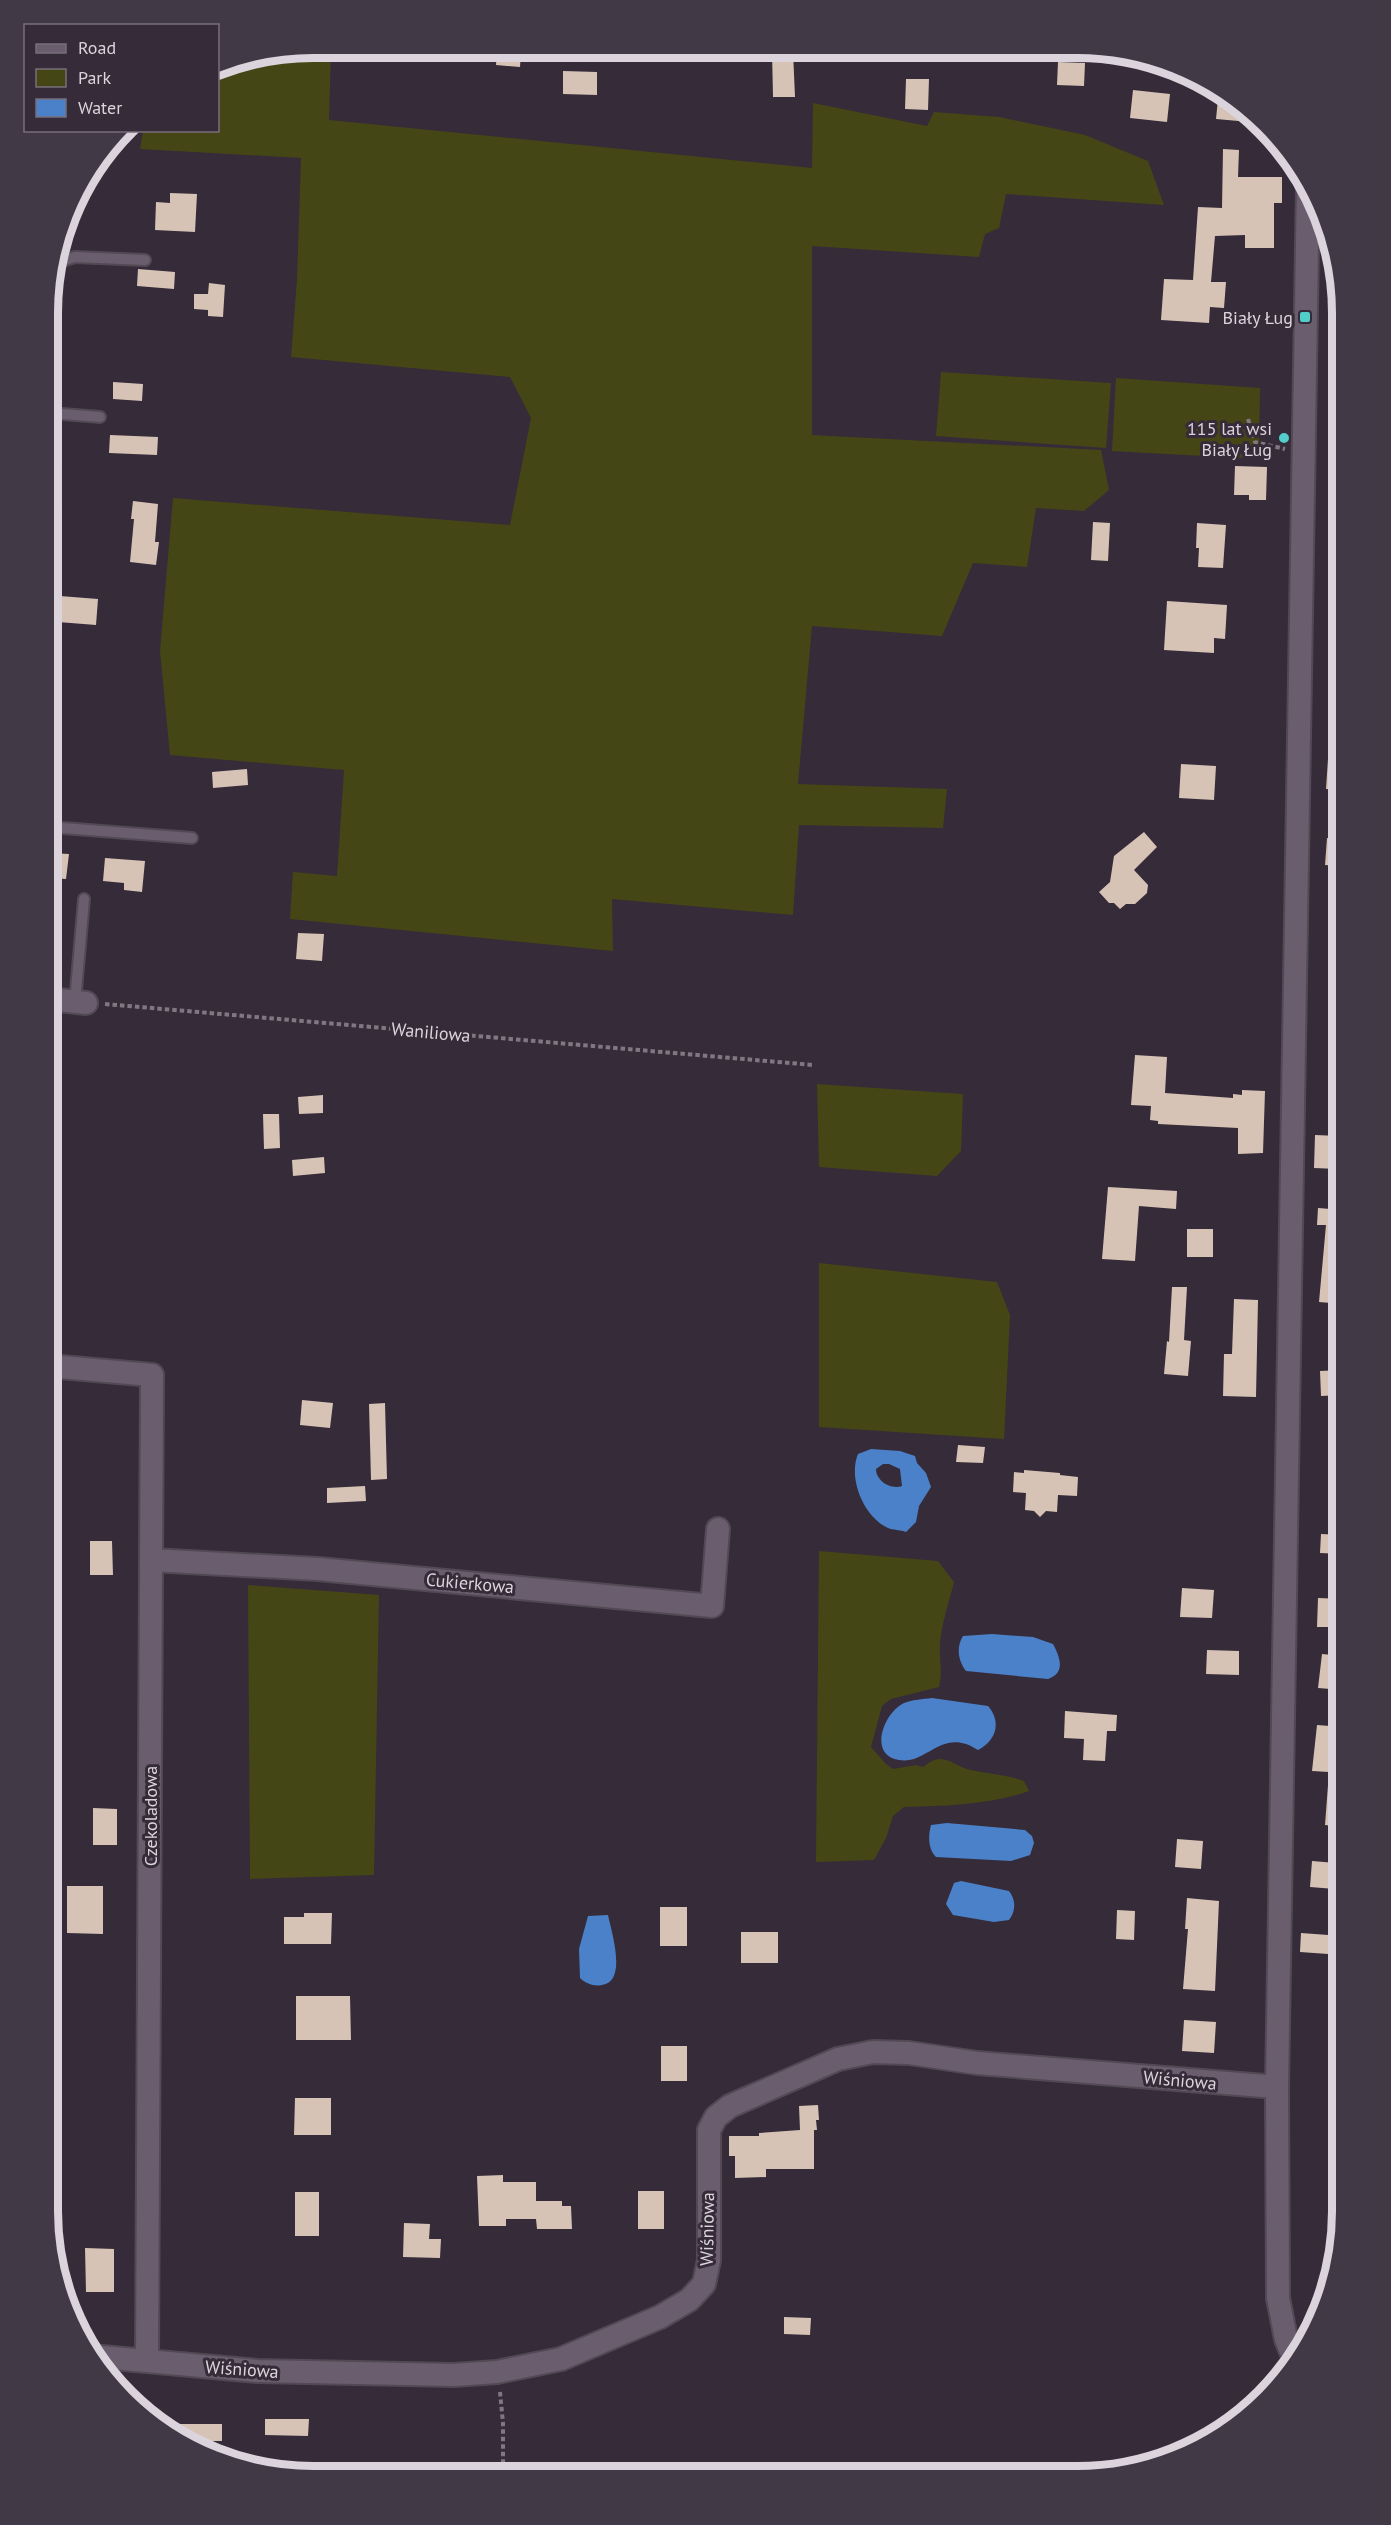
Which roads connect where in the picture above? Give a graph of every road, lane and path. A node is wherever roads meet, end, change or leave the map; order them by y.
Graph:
1 (1308, 205) edge
2 (145, 260) dead end
3 (64, 261) edge
4 (58, 413) edge
5 (100, 417) dead end
6 (1248, 420) dead end
7 (1292, 451) dead end
8 (58, 828) edge
9 (192, 838) dead end
10 (84, 899) dead end
11 (58, 1000) edge
12 (80, 1002) junction
13 (813, 1065) dead end
14 (58, 1367) edge
15 (718, 1529) dead end
16 (151, 1560) junction
17 (1277, 2088) junction
18 (1291, 2351) edge
19 (104, 2357) edge
20 (147, 2361) junction
21 (497, 2372) junction
22 (503, 2466) edge

1 - 17 street
2 - 3 lane
4 - 5 lane
6 - 7 path
8 - 9 lane
10 - 12 lane
11 - 12 street
12 - 13 path, Waniliowa
14 - 16 street, Czekoladowa
15 - 16 street, Cukierkowa
16 - 20 street, Czekoladowa
17 - 18 street
17 - 21 street, Wiśniowa
19 - 20 street, Wiśniowa
20 - 21 street, Wiśniowa
21 - 22 path

